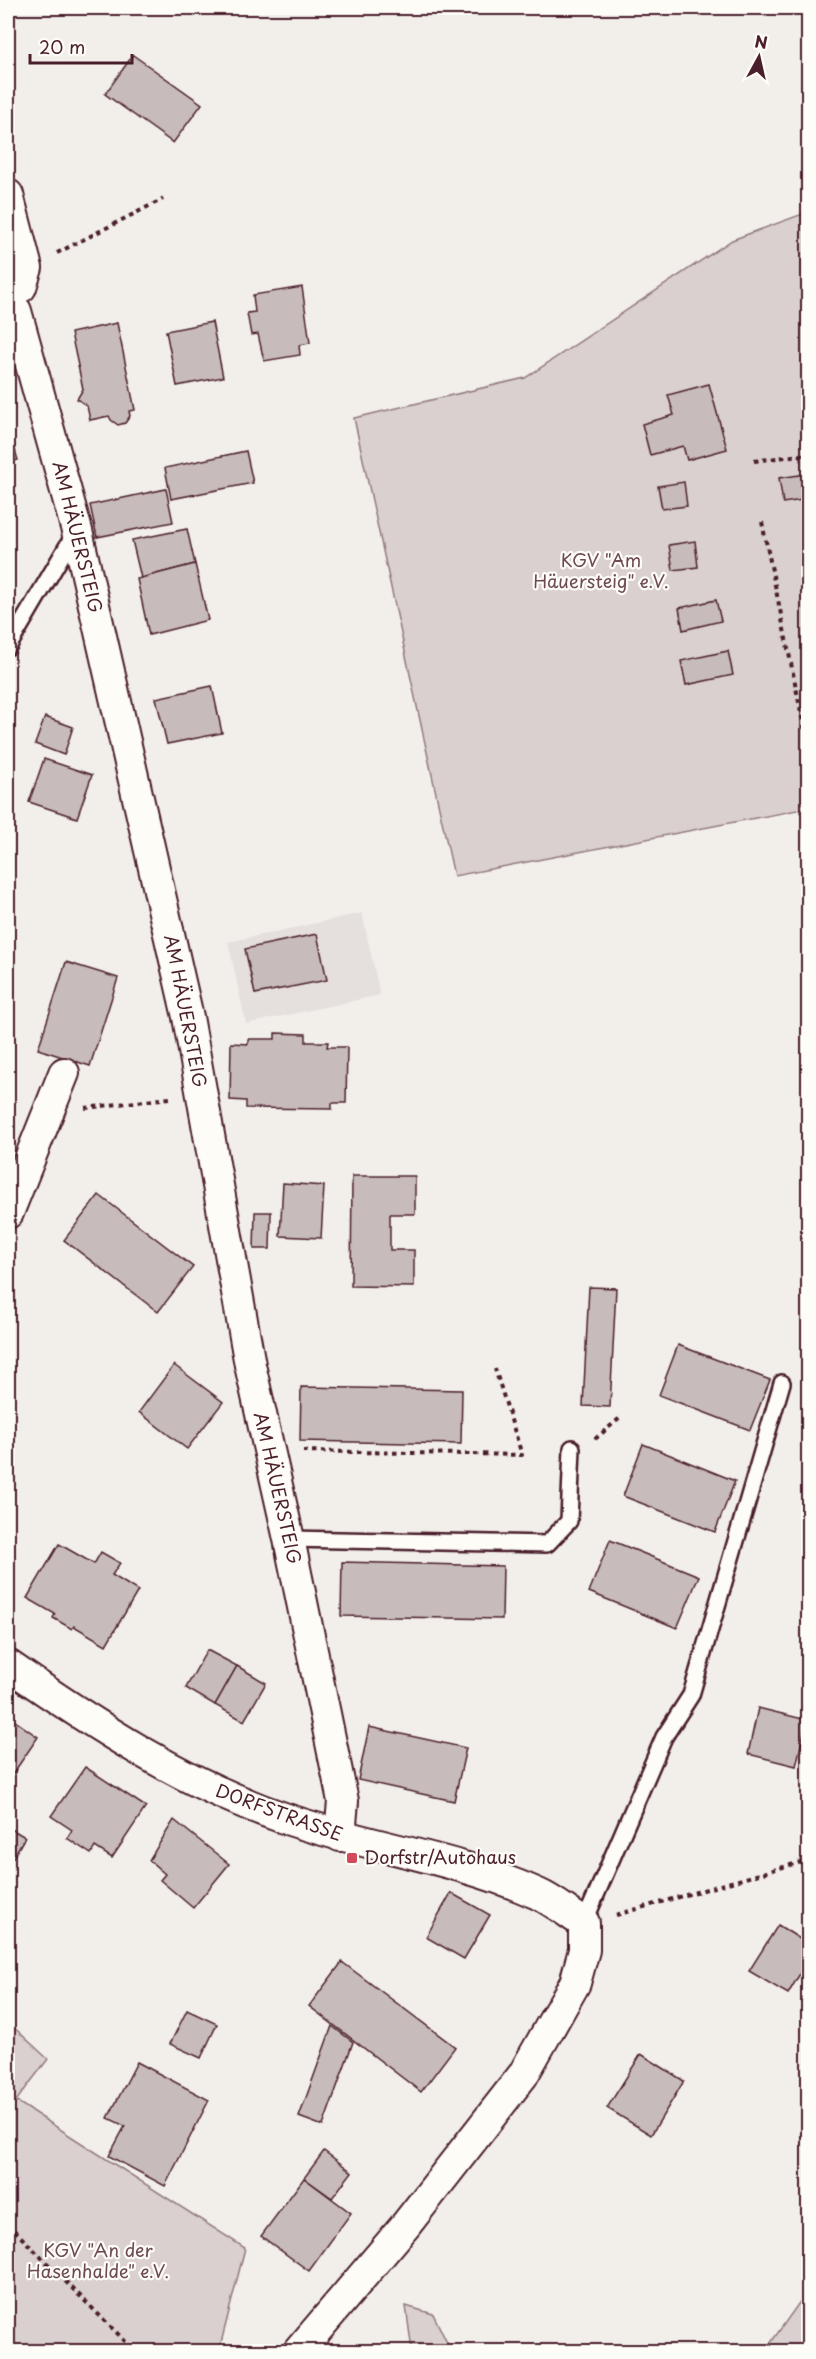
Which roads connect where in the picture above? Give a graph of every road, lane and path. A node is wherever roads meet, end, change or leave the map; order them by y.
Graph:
1 (8, 195) edge
2 (163, 199) dead end
3 (21, 288) junction
4 (808, 454) edge
5 (754, 461) dead end
6 (762, 522) dead end
7 (76, 531) junction
8 (8, 646) edge
9 (808, 746) edge
10 (64, 1073) dead end
11 (202, 1095) junction
12 (48, 1112) junction
13 (8, 1213) edge
14 (495, 1369) dead end
15 (782, 1383) dead end
16 (620, 1418) dead end
17 (592, 1441) dead end
18 (572, 1448) dead end
19 (269, 1450) junction
20 (289, 1539) junction
21 (8, 1665) edge
22 (340, 1836) junction
23 (808, 1860) edge
24 (584, 1923) junction
25 (8, 2224) edge
26 (136, 2352) edge
27 (298, 2352) edge

1 - 3 street, AM HÄUERSTEIG
2 - 3 path
3 - 7 street, AM HÄUERSTEIG
4 - 5 path
6 - 9 path
7 - 8 lane
7 - 11 street, AM HÄUERSTEIG
10 - 12 street
11 - 12 path
11 - 19 street, AM HÄUERSTEIG
12 - 13 street
14 - 19 path
15 - 24 lane
16 - 17 path
18 - 20 lane
19 - 20 street, AM HÄUERSTEIG
20 - 22 street, AM HÄUERSTEIG
21 - 22 street, DORFSTRASSE
22 - 24 street, DORFSTRASSE
23 - 24 path
24 - 27 street
25 - 26 path

